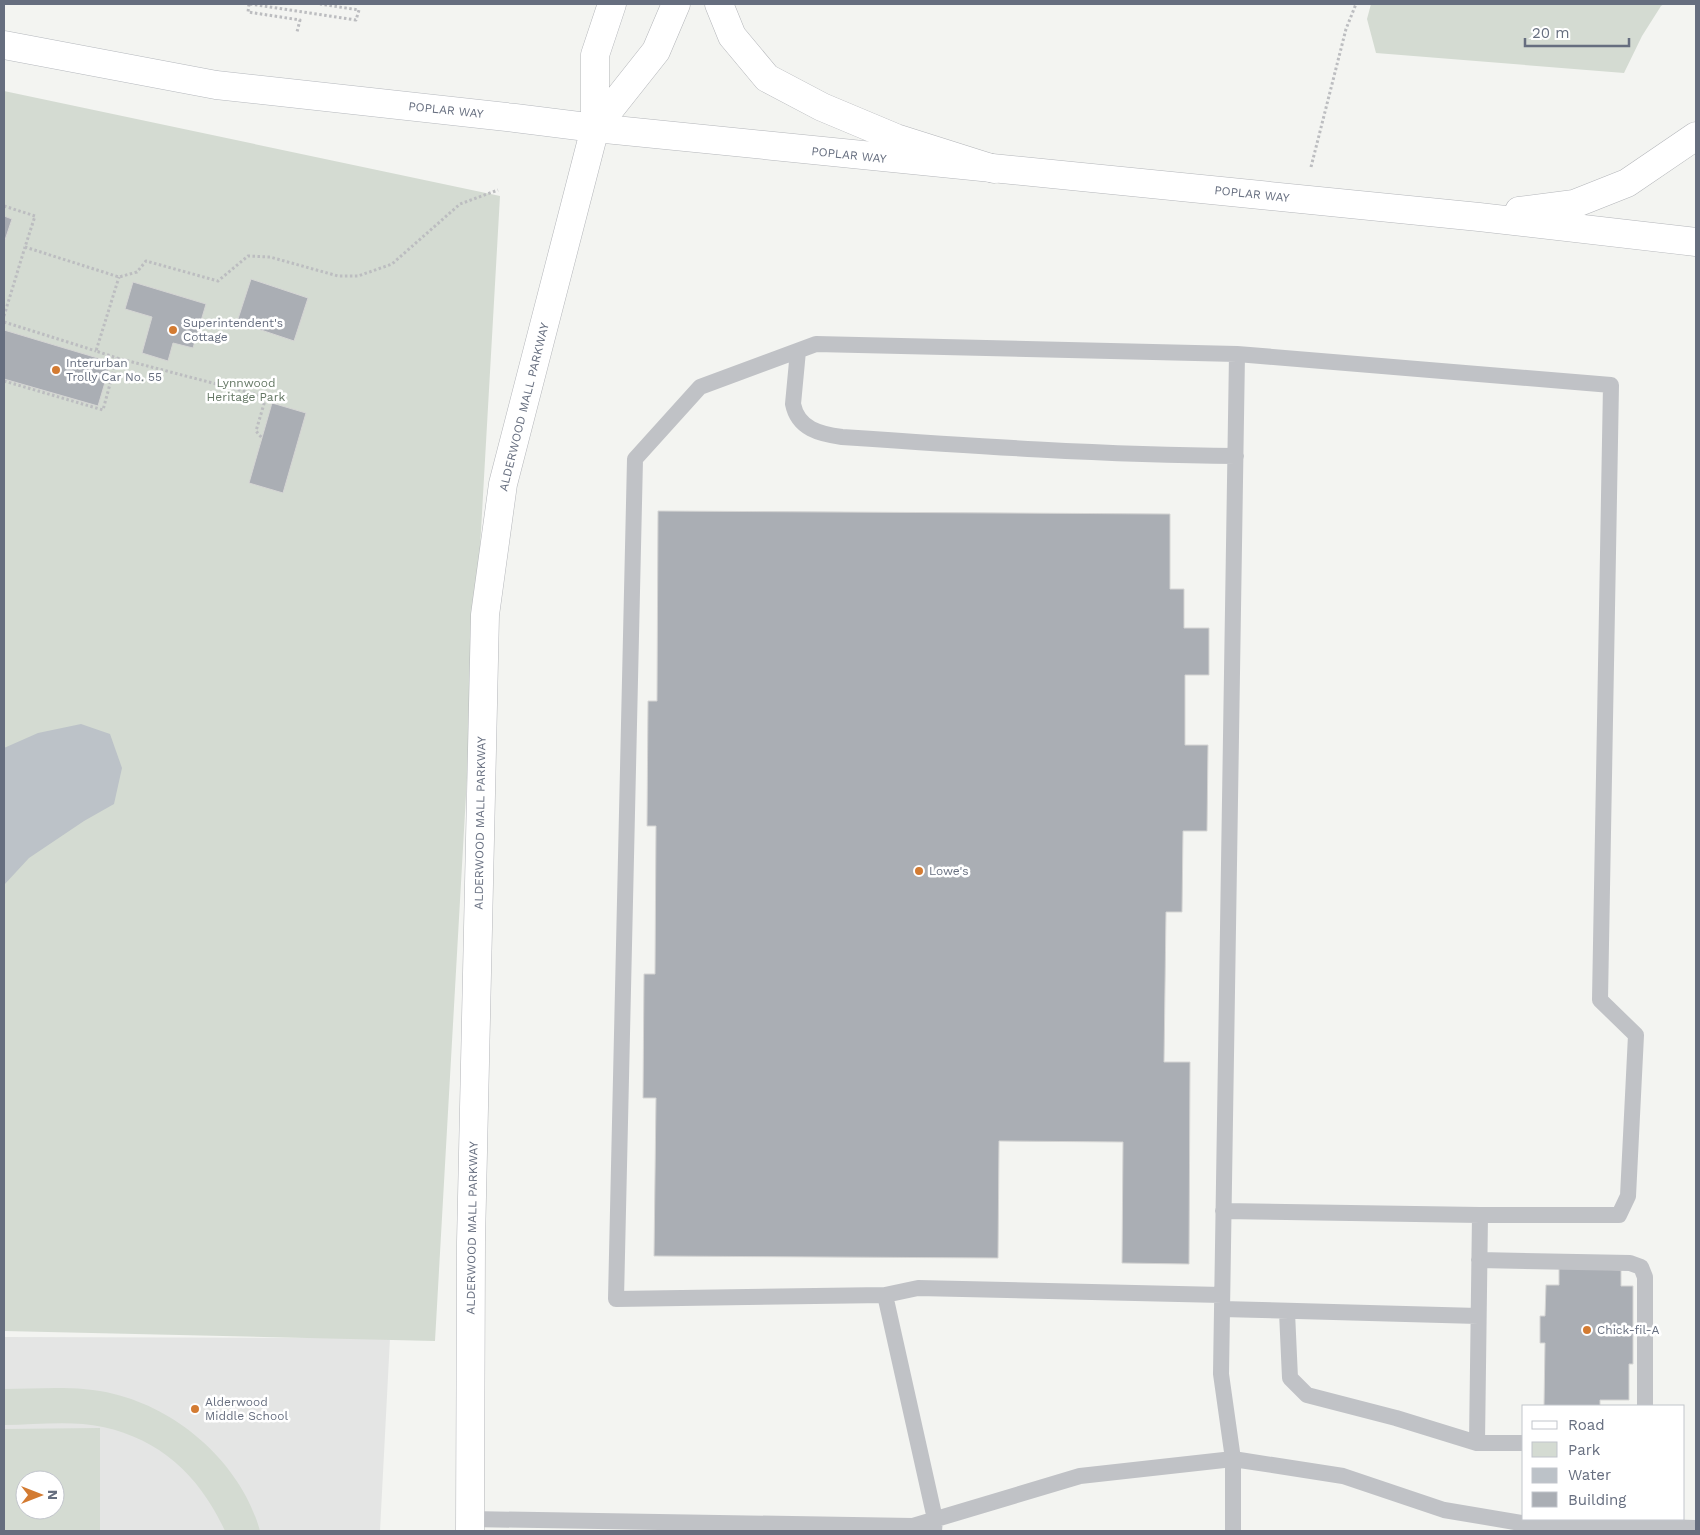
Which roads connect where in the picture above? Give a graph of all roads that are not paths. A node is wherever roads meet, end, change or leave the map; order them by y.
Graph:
1 (612, 4) edge
2 (676, 4) edge
3 (719, 4) edge
4 (4, 45) edge
5 (595, 128) junction
6 (1696, 136) edge
7 (994, 169) junction
8 (1479, 217) junction
9 (1696, 242) edge
10 (798, 350) junction
11 (1237, 354) junction
12 (1236, 456) junction
13 (1224, 1211) junction
14 (1480, 1215) junction
15 (1479, 1260) junction
16 (885, 1295) junction
17 (1222, 1302) junction
18 (1287, 1312) junction
19 (1478, 1316) junction
20 (1645, 1405) edge
21 (1477, 1443) junction
22 (1522, 1443) edge
23 (1233, 1458) junction
24 (470, 1525) edge
25 (935, 1525) edge
26 (1696, 1528) edge
27 (1233, 1531) edge

1 - 5 main road
2 - 5 main road
3 - 7 main road
4 - 5 main road, POPLAR WAY
5 - 7 main road, POPLAR WAY
5 - 24 main road, ALDERWOOD MALL PARKWAY
6 - 8 main road
7 - 8 main road, POPLAR WAY
8 - 9 main road, POPLAR WAY
10 - 11 lane
10 - 12 lane
10 - 16 lane
11 - 12 lane
11 - 14 lane
12 - 13 lane
13 - 14 lane
13 - 17 lane
14 - 15 lane
15 - 19 lane
15 - 20 lane
16 - 17 lane
16 - 25 lane
17 - 18 lane
17 - 23 lane
18 - 19 lane
18 - 21 lane
19 - 21 lane
21 - 22 lane
23 - 25 lane
23 - 26 lane
23 - 27 lane
24 - 25 lane

